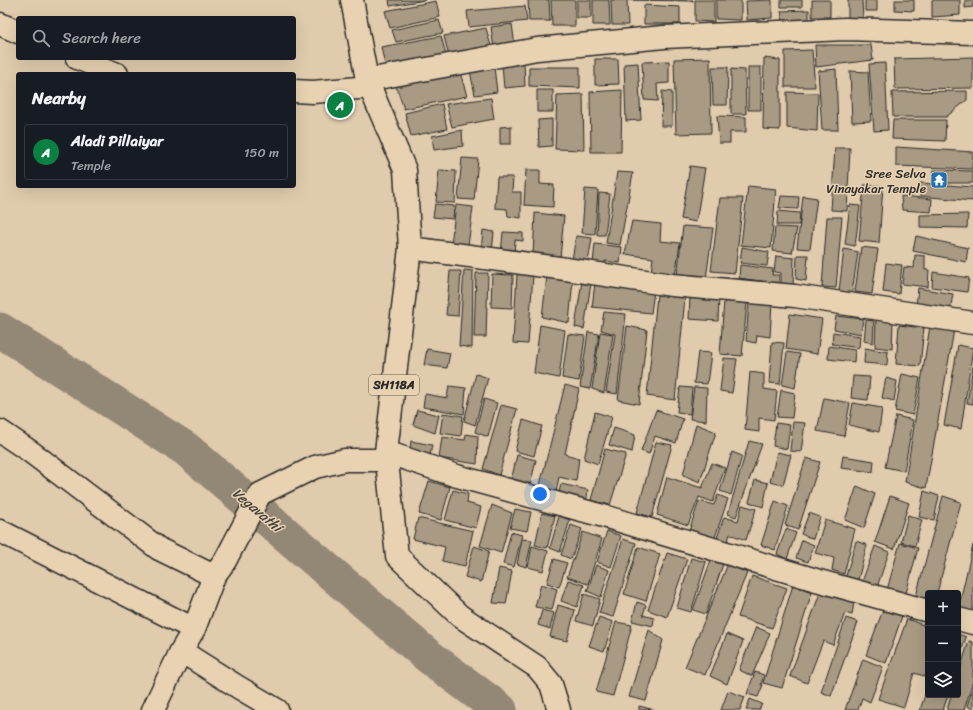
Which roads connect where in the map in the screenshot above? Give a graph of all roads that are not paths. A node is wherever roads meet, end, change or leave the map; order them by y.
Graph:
1 (352, 0) edge
2 (0, 24) edge
3 (16, 31) edge
4 (973, 33) edge
5 (82, 60) edge
6 (112, 72) edge
7 (369, 83) junction
8 (296, 91) edge
9 (410, 248) junction
10 (973, 324) edge
11 (0, 431) edge
12 (386, 456) junction
13 (0, 531) edge
14 (220, 569) junction
15 (925, 609) edge
16 (961, 620) edge
17 (973, 623) edge
18 (194, 629) junction
19 (181, 651) junction
20 (558, 707) edge
21 (154, 710) edge
22 (277, 710) edge

1 - 7 street, SH118A
2 - 3 street
4 - 7 street
5 - 6 street
7 - 8 street
7 - 9 street, SH118A
9 - 10 street
9 - 12 street, SH118A
11 - 14 street
12 - 14 street
12 - 15 street
12 - 20 street, SH118A
13 - 18 street
14 - 18 street
16 - 17 street
18 - 19 street
19 - 21 street
19 - 22 street

